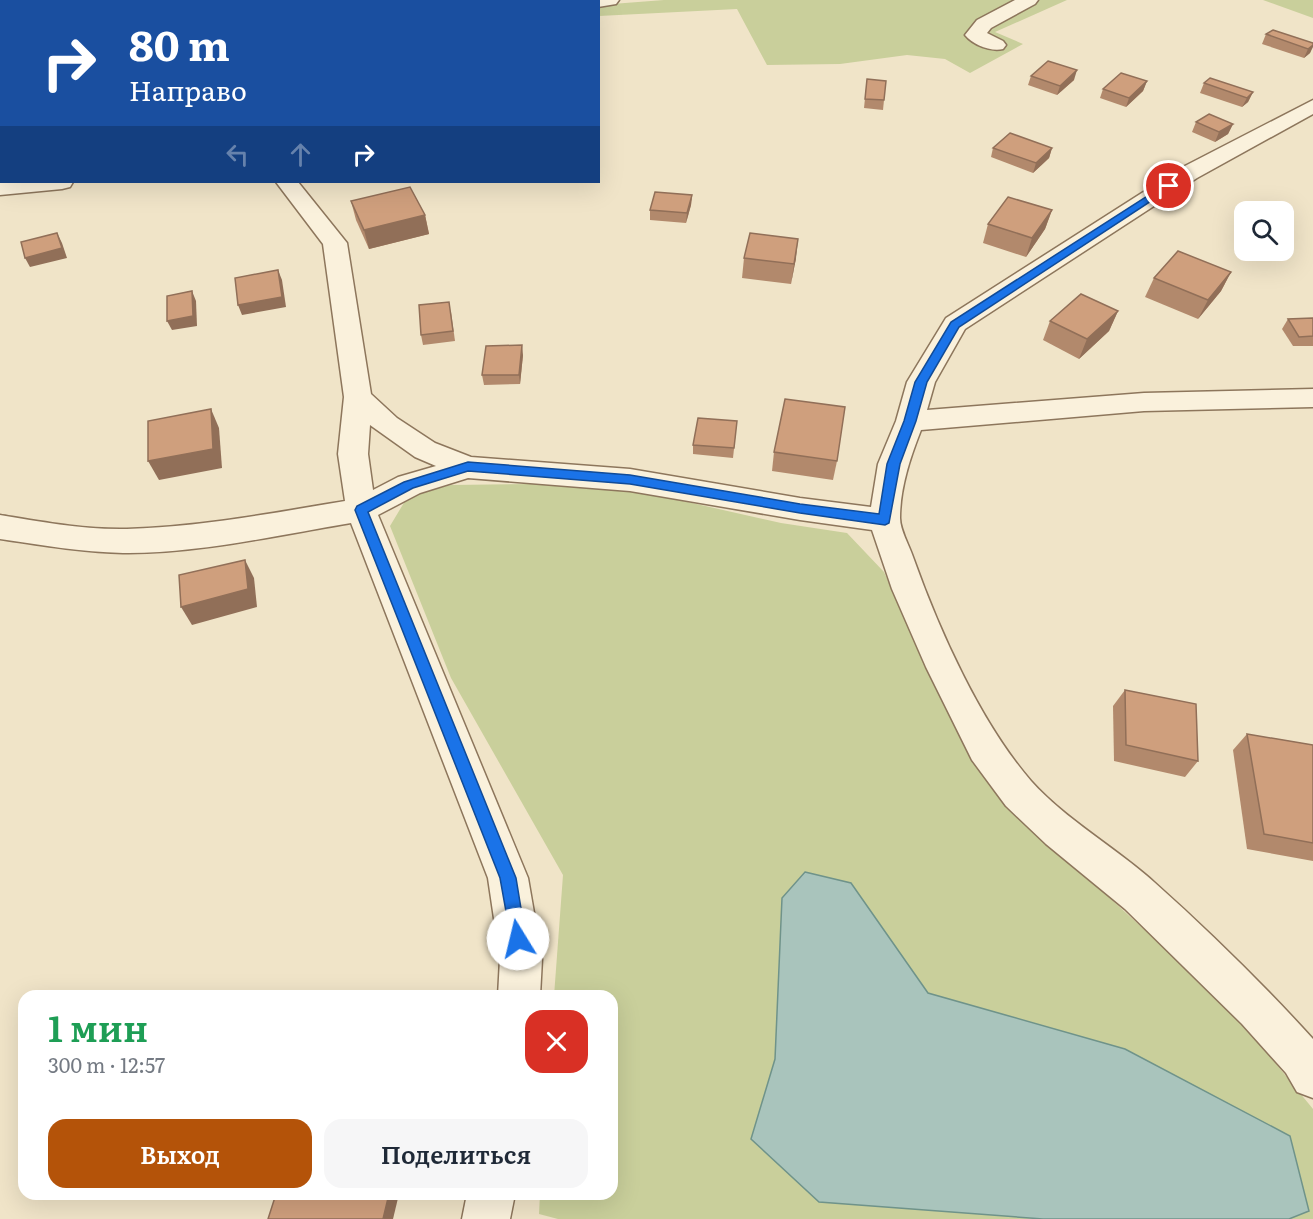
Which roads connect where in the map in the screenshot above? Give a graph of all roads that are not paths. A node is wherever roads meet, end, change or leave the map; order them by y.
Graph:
1 (1029, 0) edge
2 (996, 45) dead end
3 (1313, 106) edge
4 (53, 183) edge
5 (288, 183) edge
6 (0, 189) edge
7 (358, 397) junction
8 (1313, 398) edge
9 (910, 421) junction
10 (468, 467) junction
11 (361, 510) junction
12 (885, 520) junction
13 (0, 527) edge
14 (519, 990) edge
15 (1313, 1076) edge
16 (490, 1200) edge
17 (486, 1219) edge

1 - 2 street
3 - 9 street
4 - 6 street
5 - 7 street
7 - 10 street
7 - 11 street
8 - 9 street
9 - 12 street
10 - 11 street
10 - 12 street
11 - 13 street
11 - 14 street
12 - 15 street
16 - 17 street

